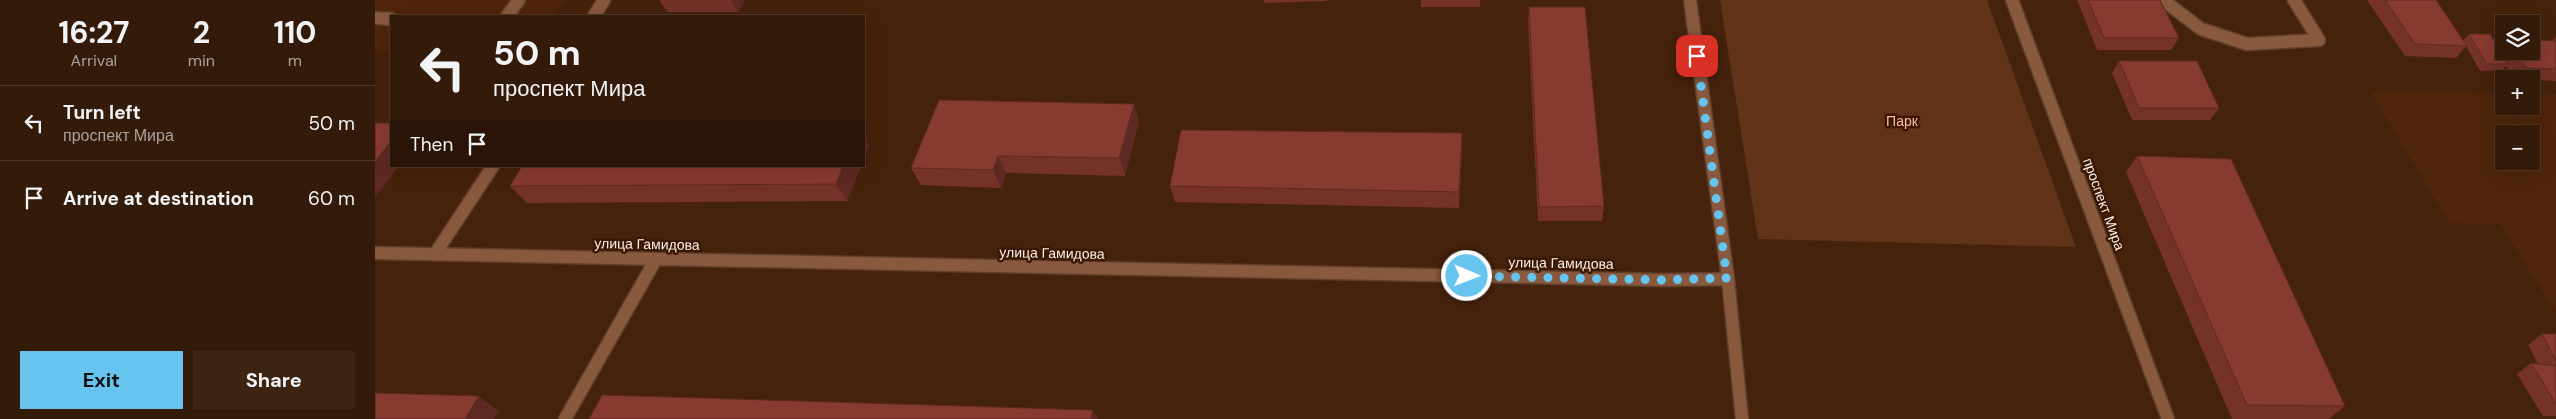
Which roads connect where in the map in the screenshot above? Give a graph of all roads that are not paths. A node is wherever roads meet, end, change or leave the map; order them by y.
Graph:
1 (519, 0) edge
2 (604, 0) edge
3 (1690, 0) edge
4 (2012, 0) edge
5 (2163, 0) edge
6 (2293, 0) edge
7 (508, 15) edge
8 (594, 15) edge
9 (375, 18) edge
10 (390, 19) edge
11 (492, 167) edge
12 (375, 253) edge
13 (435, 254) junction
14 (656, 259) junction
15 (1727, 278) junction
16 (565, 419) edge
17 (1742, 419) edge
18 (2168, 419) edge

1 - 7 street
2 - 8 street
3 - 15 street
4 - 18 street, проспект Мира
5 - 6 street
9 - 10 street
11 - 13 street
12 - 13 street, улица Гамидова
13 - 14 street, улица Гамидова
14 - 15 street, улица Гамидова
14 - 16 street
15 - 17 street

